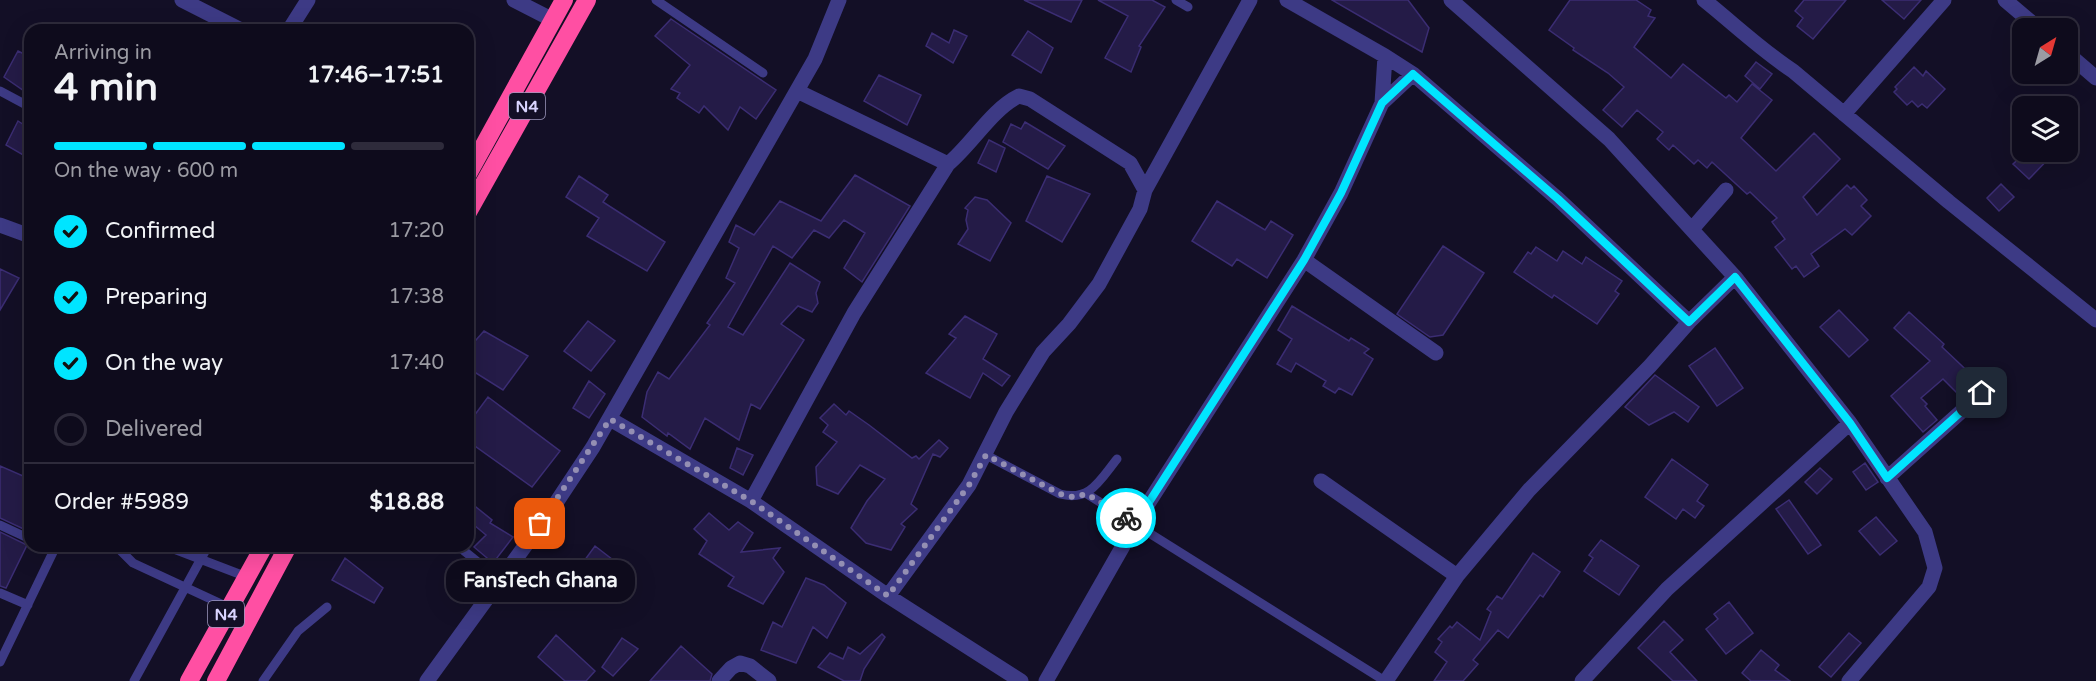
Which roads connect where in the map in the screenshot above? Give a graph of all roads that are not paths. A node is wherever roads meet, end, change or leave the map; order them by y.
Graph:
1 (182, 0) edge
2 (308, 0) edge
3 (514, 0) edge
4 (564, 0) edge
5 (587, 0) edge
6 (656, 0) edge
7 (839, 0) edge
8 (1176, 0) edge
9 (1250, 0) edge
10 (1287, 0) edge
11 (1451, 0) edge
12 (1704, 0) edge
13 (1944, 0) edge
14 (2005, 0) edge
15 (1188, 7) dead end
16 (2026, 18) edge
17 (552, 20) junction
18 (229, 24) edge
19 (293, 24) edge
20 (1385, 56) junction
21 (2078, 62) edge
22 (763, 73) dead end
23 (1413, 74) junction
24 (2096, 78) edge
25 (797, 91) junction
26 (0, 92) edge
27 (1382, 103) junction
28 (24, 104) edge
29 (1844, 114) junction
30 (474, 163) edge
31 (948, 164) junction
32 (1145, 190) junction
33 (1726, 190) dead end
34 (474, 201) edge
35 (0, 225) edge
36 (1692, 229) junction
37 (24, 234) edge
38 (1304, 260) junction
39 (1735, 277) junction
40 (2096, 320) edge
41 (1689, 322) junction
42 (1436, 353) dead end
43 (1982, 393) dead end
44 (610, 419) junction
45 (1850, 423) junction
46 (986, 455) junction
47 (1117, 459) dead end
48 (1887, 478) junction
49 (1321, 481) dead end
50 (1087, 494) junction
51 (751, 501) junction
52 (1135, 524) junction
53 (0, 525) edge
54 (24, 536) edge
55 (1123, 546) dead end
56 (50, 552) edge
57 (122, 552) edge
58 (181, 552) edge
59 (205, 552) edge
60 (261, 552) edge
61 (285, 552) edge
62 (465, 552) edge
63 (200, 560) junction
64 (1457, 576) junction
65 (247, 577) junction
66 (500, 580) junction
67 (266, 587) junction
68 (186, 588) junction
69 (0, 593) edge
70 (888, 596) junction
71 (28, 605) junction
72 (327, 607) dead end
73 (230, 608) junction
74 (0, 662) edge
75 (134, 681) edge
76 (189, 681) edge
77 (216, 681) edge
78 (263, 681) edge
79 (427, 681) edge
80 (719, 681) edge
81 (769, 681) edge
82 (1021, 681) edge
83 (1046, 681) edge
84 (1386, 681) edge
85 (1582, 681) edge
86 (1849, 681) edge

1 - 18 street
2 - 19 street
3 - 17 street
4 - 17 highway, N4
5 - 34 highway, N4
6 - 22 lane
7 - 25 street
8 - 15 lane
9 - 32 street
10 - 20 street
11 - 36 street
12 - 29 street
13 - 29 street
14 - 16 street
17 - 30 highway, N4
20 - 23 street
20 - 27 street
21 - 24 street
23 - 27 street
23 - 41 street
25 - 31 street
25 - 44 street
26 - 28 lane
27 - 38 street
29 - 40 street
31 - 32 street
31 - 51 street
32 - 46 street
33 - 36 street
35 - 37 street
36 - 39 street
38 - 42 street
38 - 52 street
39 - 41 street
39 - 45 street
41 - 64 street
43 - 48 street
44 - 51 street
44 - 66 street
45 - 48 street
45 - 85 street
46 - 50 lane
46 - 70 street
47 - 50 lane
48 - 86 street
49 - 64 street
50 - 52 lane
51 - 70 street
52 - 84 lane
53 - 54 lane
55 - 83 street
56 - 71 lane
57 - 68 lane
58 - 63 lane
59 - 63 lane
60 - 65 highway, N4
61 - 67 highway, N4
62 - 66 lane
63 - 65 lane
63 - 68 lane
64 - 84 street
65 - 67 highway
65 - 73 highway, N4
66 - 79 street
67 - 77 highway, N4
68 - 73 lane
68 - 75 lane
69 - 71 lane
70 - 82 street
71 - 74 lane
72 - 78 lane
73 - 76 highway, N4
80 - 81 street

